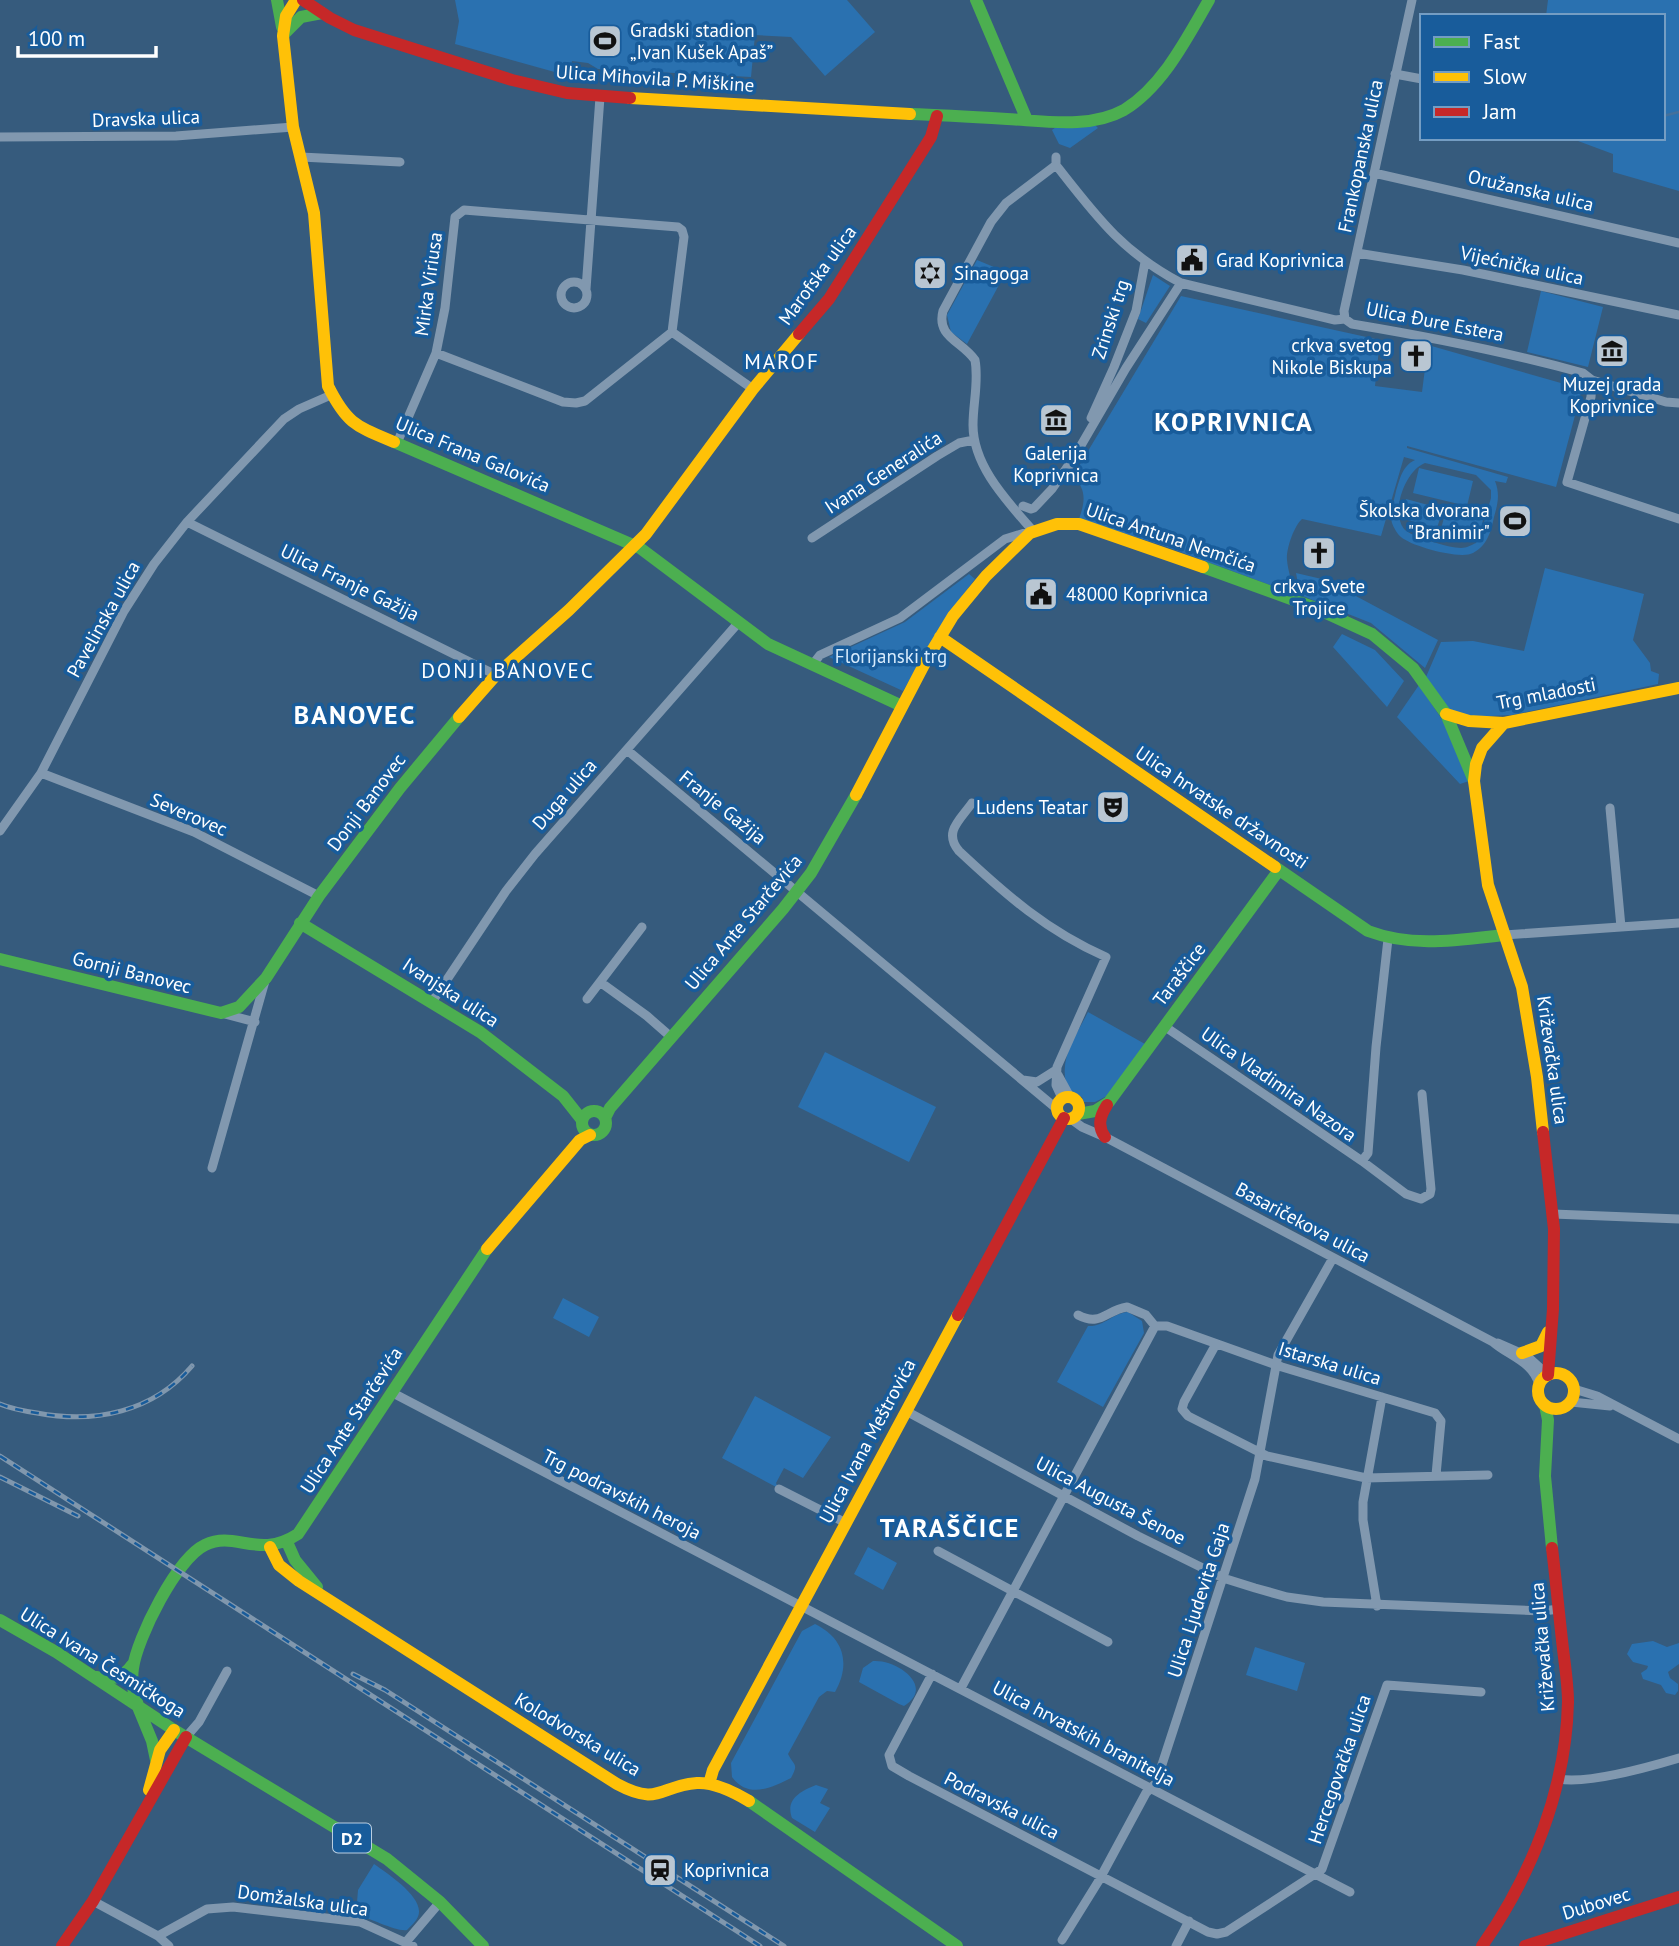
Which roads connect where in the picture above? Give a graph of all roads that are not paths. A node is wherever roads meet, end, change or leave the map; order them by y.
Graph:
1 (277, 0) edge
2 (296, 0) edge
3 (303, 0) edge
4 (976, 0) edge
5 (1209, 0) edge
6 (1412, 0) edge
7 (321, 13) junction
8 (283, 33) junction
9 (1395, 74) junction
10 (1420, 79) edge
11 (600, 97) junction
12 (937, 116) junction
13 (1027, 120) junction
14 (293, 127) junction
15 (0, 137) edge
16 (301, 157) junction
17 (400, 162) dead end
18 (1374, 173) junction
19 (590, 219) junction
20 (1679, 243) edge
21 (1357, 253) junction
22 (1145, 262) junction
23 (1181, 283) junction
24 (586, 289) dead end
25 (1679, 314) edge
26 (1345, 320) junction
27 (673, 332) junction
28 (436, 353) junction
29 (1592, 380) junction
30 (753, 389) junction
31 (331, 395) junction
32 (1679, 403) edge
33 (974, 440) junction
34 (397, 443) junction
35 (1069, 466) junction
36 (1023, 506) dead end
37 (1679, 519) edge
38 (187, 522) junction
39 (1033, 531) junction
40 (812, 538) dead end
41 (635, 546) junction
42 (966, 570) junction
43 (982, 580) junction
44 (739, 622) junction
45 (940, 637) junction
46 (813, 664) junction
47 (496, 675) junction
48 (1679, 688) edge
49 (902, 706) junction
50 (1447, 714) junction
51 (1504, 723) junction
52 (627, 750) junction
53 (41, 773) junction
54 (1474, 781) junction
55 (972, 803) dead end
56 (1610, 808) dead end
57 (0, 831) edge
58 (1279, 870) junction
59 (797, 891) junction
60 (318, 896) junction
61 (300, 923) junction
62 (1679, 923) edge
63 (642, 927) dead end
64 (1620, 927) junction
65 (1504, 935) junction
66 (1388, 939) junction
67 (0, 959) edge
68 (266, 978) junction
69 (600, 982) junction
70 (587, 999) dead end
71 (432, 1002) junction
72 (221, 1013) junction
73 (255, 1022) junction
74 (1164, 1026) junction
75 (671, 1037) junction
76 (1056, 1070) junction
77 (1023, 1080) junction
78 (1423, 1094) dead end
79 (1109, 1102) junction
80 (1068, 1108) junction
81 (592, 1122) junction
82 (1101, 1135) junction
83 (1362, 1161) junction
84 (212, 1168) dead end
85 (1553, 1214) junction
86 (1679, 1219) edge
87 (1333, 1258) junction
88 (1553, 1309) junction
89 (1078, 1315) dead end
90 (1550, 1325) junction
91 (1155, 1326) junction
92 (1493, 1342) junction
93 (1216, 1344) junction
94 (1522, 1353) junction
95 (1276, 1365) junction
96 (1562, 1374) junction
97 (1544, 1380) junction
98 (391, 1392) junction
99 (1382, 1397) junction
100 (1569, 1400) junction
101 (1545, 1405) junction
102 (905, 1410) junction
103 (1679, 1439) edge
104 (1260, 1453) junction
105 (1436, 1475) junction
106 (1488, 1475) dead end
107 (1366, 1478) junction
108 (779, 1489) dead end
109 (1548, 1494) junction
110 (1064, 1495) junction
111 (846, 1523) junction
112 (287, 1542) junction
113 (270, 1548) junction
114 (938, 1551) dead end
115 (1223, 1578) junction
116 (1013, 1591) junction
117 (327, 1598) junction
118 (801, 1606) junction
119 (1377, 1606) junction
120 (1559, 1609) junction
121 (0, 1620) edge
122 (836, 1625) joint
123 (1108, 1642) dead end
124 (134, 1661) junction
125 (227, 1671) dead end
126 (932, 1674) junction
127 (96, 1677) junction
128 (961, 1688) junction
129 (1480, 1692) dead end
130 (138, 1705) junction
131 (174, 1730) junction
132 (186, 1737) junction
133 (1679, 1758) edge
134 (157, 1765) junction
135 (1559, 1779) junction
136 (709, 1784) junction
137 (1151, 1788) junction
138 (142, 1815) junction
139 (1315, 1874) junction
140 (1102, 1876) junction
141 (1350, 1892) dead end
142 (1679, 1897) edge
143 (93, 1901) junction
144 (440, 1902) junction
145 (1189, 1921) junction
146 (158, 1936) junction
147 (1062, 1940) dead end
148 (410, 1944) edge
149 (62, 1946) edge
150 (169, 1946) edge
151 (484, 1946) edge
152 (957, 1946) edge
153 (1176, 1946) edge
154 (1482, 1946) edge
155 (1525, 1946) edge

1 - 8 main road
2 - 8 main road, Ulica Frana Galovića
3 - 7 main road, Ulica Mihovila P. Miškine
4 - 13 main road
5 - 13 main road, Ulica Mihovila P. Miškine
6 - 9 street, Frankopanska ulica
7 - 8 main road
7 - 11 main road, Ulica Mihovila P. Miškine
8 - 14 main road, Ulica Frana Galovića
9 - 10 street
9 - 18 street, Frankopanska ulica
11 - 12 main road, Ulica Mihovila P. Miškine
11 - 19 street
12 - 13 main road, Ulica Mihovila P. Miškine
12 - 30 main road, Marofska ulica
14 - 15 street, Dravska ulica
14 - 16 main road, Ulica Frana Galovića
16 - 17 street
16 - 31 main road, Ulica Frana Galovića
18 - 20 street, Oružanska ulica
18 - 21 street, Frankopanska ulica
19 - 24 street
19 - 27 street, Mirka Viriusa
19 - 28 street, Mirka Viriusa
21 - 25 street, Vijećnička ulica
21 - 26 street, Frankopanska ulica
22 - 23 street, Zrinski trg
22 - 33 street
22 - 35 street, Zrinski trg
23 - 26 street, Ulica Đure Estera
23 - 35 street, Zrinski trg
26 - 29 street, Ulica Đure Estera
27 - 28 street
27 - 30 street
28 - 34 street, Mirka Viriusa
29 - 32 street, Ulica Đure Estera
29 - 37 street
30 - 41 main road, Marofska ulica
31 - 34 main road, Ulica Frana Galovića
31 - 38 street, Pavelinska ulica
33 - 39 street
33 - 40 street, Ivana Generalića
34 - 41 main road, Ulica Frana Galovića
35 - 36 street, Zrinski trg
38 - 47 street, Ulica Franje Gažija
38 - 53 street, Pavelinska ulica
39 - 42 street
39 - 43 main road
39 - 50 main road, Ulica Antuna Nemčića
41 - 44 main road, Ulica Frana Galovića
41 - 47 main road, Donji Banovec
42 - 43 street
42 - 46 street
43 - 45 main road
44 - 46 main road, Ulica Frana Galovića
44 - 52 street, Duga ulica
45 - 49 main road
45 - 58 main road, Ulica hrvatske državnosti
46 - 49 main road
47 - 60 main road, Donji Banovec
48 - 51 main road, Trg mladosti
49 - 59 main road, Ulica Ante Starčevića
50 - 51 main road, Trg mladosti
50 - 54 main road, Križevačka ulica
51 - 54 main road, Križevačka ulica
52 - 59 street, Franje Gažija
52 - 71 street, Duga ulica
53 - 57 street, Pavelinska ulica
53 - 60 street, Severovec
54 - 65 main road, Križevačka ulica
55 - 76 street
56 - 64 street
58 - 66 main road, Ulica hrvatske državnosti
58 - 74 main road, Taraščice
59 - 75 main road, Ulica Ante Starčevića
59 - 77 street, Basaričekova ulica
60 - 61 main road, Donji Banovec
61 - 68 main road, Donji Banovec
61 - 71 main road, Ivanjska ulica
62 - 64 street
63 - 69 street
64 - 65 street
65 - 66 main road, Ulica hrvatske državnosti
65 - 85 main road, Križevačka ulica
66 - 83 street, Ulica Vladimira Nazora
67 - 72 main road, Gornji Banovec
68 - 72 main road, Donji Banovec
68 - 73 street, Donji Banovec
69 - 70 street
69 - 75 street
71 - 81 main road, Ivanjska ulica
72 - 73 street, Gornji Banovec
73 - 84 street, Donji Banovec
74 - 79 main road, Taraščice
74 - 83 street, Ulica Vladimira Nazora
75 - 81 main road, Ulica Ante Starčevića
76 - 77 street
76 - 80 street
77 - 80 street, Basaričekova ulica
78 - 83 street
79 - 80 main road
79 - 82 main road
80 - 82 street, Basaričekova ulica
80 - 102 main road, Ulica Ivana Meštrovića
81 - 98 main road, Ulica Ante Starčevića
82 - 87 street, Basaričekova ulica
85 - 86 street
85 - 88 main road, Križevačka ulica
87 - 92 street, Basaričekova ulica
87 - 95 street, Ulica Ljudevita Gaja
88 - 90 main road, Križevačka ulica
88 - 96 main road, Križevačka ulica
89 - 91 street
90 - 94 main road
90 - 97 main road, Križevačka ulica
91 - 93 street, Istarska ulica
91 - 110 street
92 - 94 street, Basaričekova ulica
92 - 97 street, Basaričekova ulica
93 - 95 street, Istarska ulica
93 - 104 street
94 - 97 street, Basaričekova ulica
95 - 99 street, Istarska ulica
95 - 104 street, Ulica Ljudevita Gaja
96 - 97 main road
96 - 100 main road
97 - 101 main road
98 - 112 main road, Ulica Ante Starčevića
98 - 118 street, Trg podravskih heroja
99 - 105 street, Istarska ulica
99 - 107 street
100 - 101 main road
100 - 103 street
100 - 109 main road, Križevačka ulica
101 - 109 main road, Križevačka ulica
102 - 110 street, Ulica Augusta Šenoe
102 - 111 main road, Ulica Ivana Meštrovića
104 - 107 street
104 - 115 street, Ulica Ljudevita Gaja
105 - 106 street
105 - 107 street
107 - 119 street
108 - 111 street
109 - 120 main road, Križevačka ulica
110 - 115 street, Ulica Augusta Šenoe
110 - 116 street
111 - 118 main road, Ulica Ivana Meštrovića
112 - 113 main road, Ulica Ante Starčevića
112 - 117 main road, Kolodvorska ulica
113 - 117 main road, Kolodvorska ulica
113 - 124 main road, Ulica Ante Starčevića
114 - 116 street
115 - 119 street, Ulica Augusta Šenoe
115 - 137 street, Ulica Ljudevita Gaja
116 - 123 street
116 - 128 street
117 - 136 main road, Kolodvorska ulica
118 - 122 street, Trg podravskih heroja
118 - 136 main road, Ulica Ivana Meštrovića
119 - 120 street, Ulica Augusta Šenoe
120 - 135 main road, Križevačka ulica
121 - 127 main road, Ulica Ivana Česmičkoga
122 - 126 street, Ulica hrvatskih branitelja
124 - 127 main road
124 - 130 main road, Ulica Ante Starčevića
125 - 132 street
126 - 128 street, Ulica hrvatskih branitelja
126 - 140 street, Podravska ulica
127 - 130 main road, Ulica Ivana Česmičkoga
128 - 137 street, Ulica hrvatskih branitelja
129 - 139 street, Hercegovačka ulica
130 - 131 main road, Ulica Ivana Česmičkoga
130 - 134 main road, Ulica Ante Starčevića
131 - 132 main road, Ulica Ivana Česmičkoga / D2
131 - 134 main road
132 - 138 main road
132 - 144 main road, D2
133 - 135 street
134 - 138 main road
135 - 154 main road, Križevačka ulica
136 - 152 main road, Kolodvorska ulica
137 - 139 street, Ulica hrvatskih branitelja
137 - 140 street, Ulica Ljudevita Gaja
138 - 143 main road
139 - 141 street, Hercegovačka ulica
139 - 145 street, Podravska ulica
140 - 145 street, Podravska ulica
140 - 147 street, Ulica Ljudevita Gaja
142 - 155 main road, Dubovec
143 - 146 street
143 - 149 main road
144 - 148 street, Domžalska ulica
144 - 151 main road, D2
145 - 153 street
146 - 148 street, Domžalska ulica
146 - 150 street

